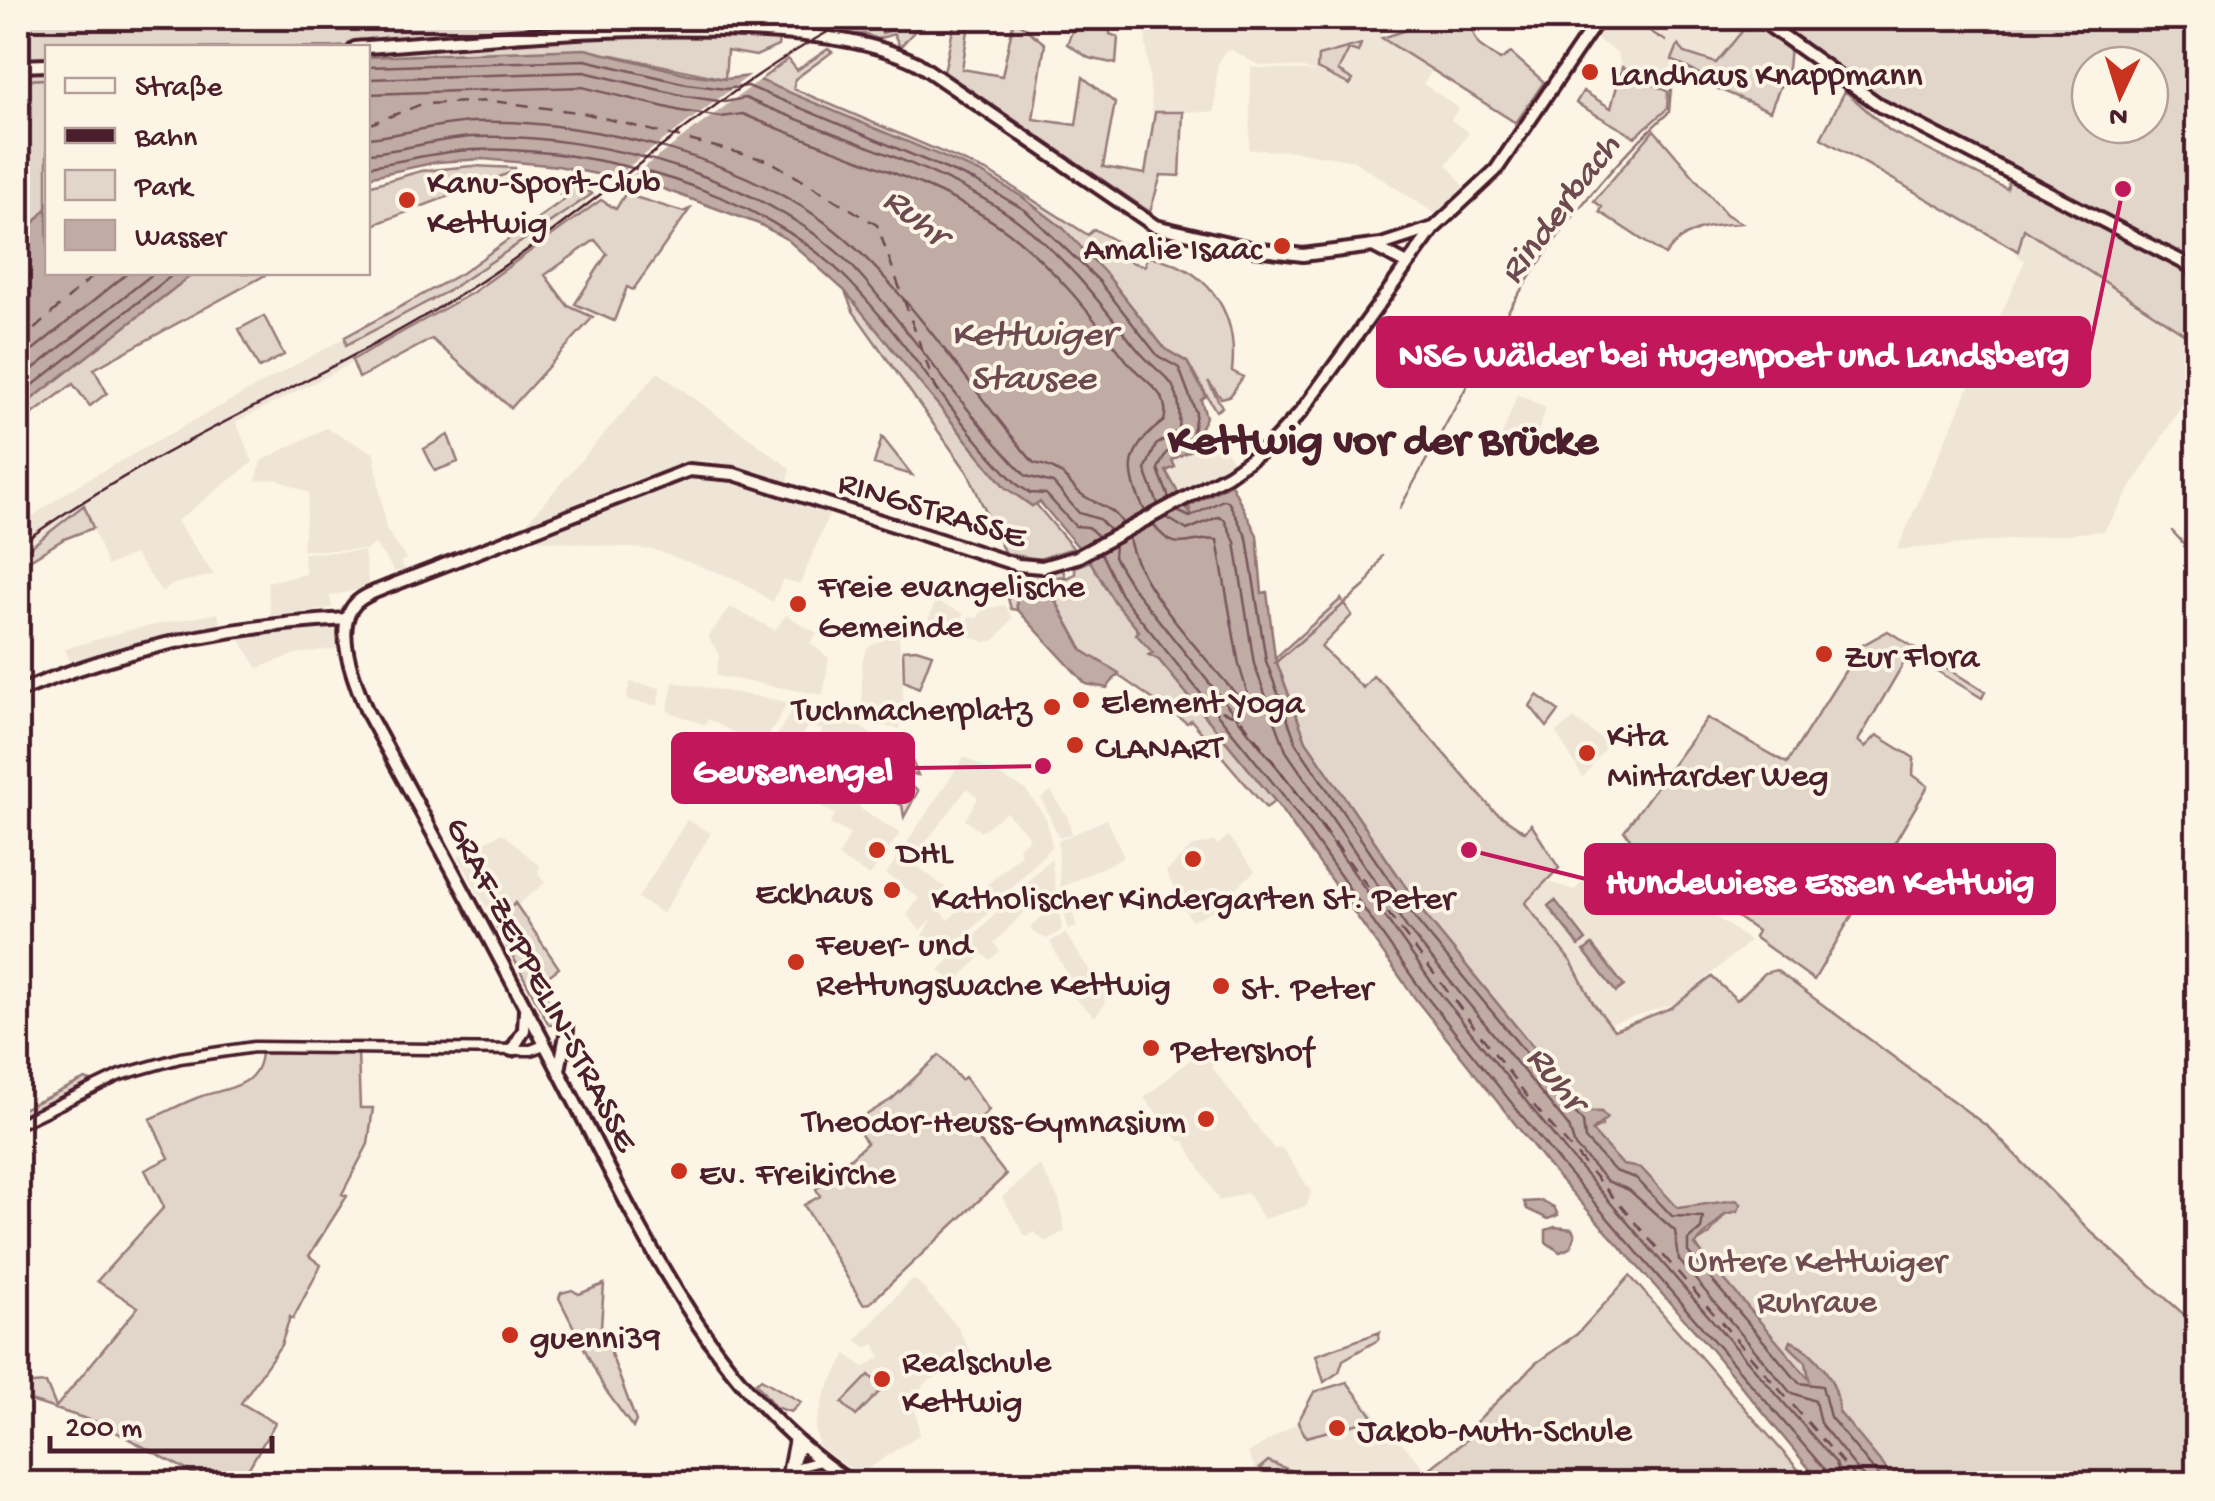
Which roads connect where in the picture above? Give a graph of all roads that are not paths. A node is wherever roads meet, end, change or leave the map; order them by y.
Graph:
1 (680, 18) edge
2 (691, 18) edge
3 (714, 18) edge
4 (1599, 18) edge
5 (1758, 18) edge
6 (667, 28) junction
7 (370, 47) edge
8 (45, 65) edge
9 (18, 66) edge
10 (1434, 228) junction
11 (1378, 246) junction
12 (1407, 264) junction
13 (2198, 270) edge
14 (347, 619) junction
15 (18, 692) edge
16 (525, 1008) junction
17 (567, 1030) dead end
18 (544, 1044) junction
19 (512, 1050) junction
20 (559, 1071) junction
21 (18, 1124) edge
22 (798, 1441) junction
23 (822, 1461) junction
24 (794, 1468) junction
25 (786, 1481) edge
26 (854, 1484) edge

1 - 6 main road
2 - 3 main road
4 - 10 main road, RINGSTRASSE
5 - 13 main road
6 - 7 main road
6 - 11 main road
8 - 9 main road
10 - 11 main road
10 - 12 main road, RINGSTRASSE
11 - 12 main road
12 - 14 main road, RINGSTRASSE
14 - 15 main road
14 - 16 main road, GRAF-ZEPPELIN-STRASSE
16 - 18 main road, GRAF-ZEPPELIN-STRASSE
16 - 19 main road
17 - 20 main road
18 - 19 street
18 - 20 main road, GRAF-ZEPPELIN-STRASSE
19 - 21 street
20 - 22 main road, GRAF-ZEPPELIN-STRASSE
22 - 23 main road, GRAF-ZEPPELIN-STRASSE
22 - 24 street
22 - 25 street
23 - 24 street
23 - 26 main road, GRAF-ZEPPELIN-STRASSE
24 - 25 street

